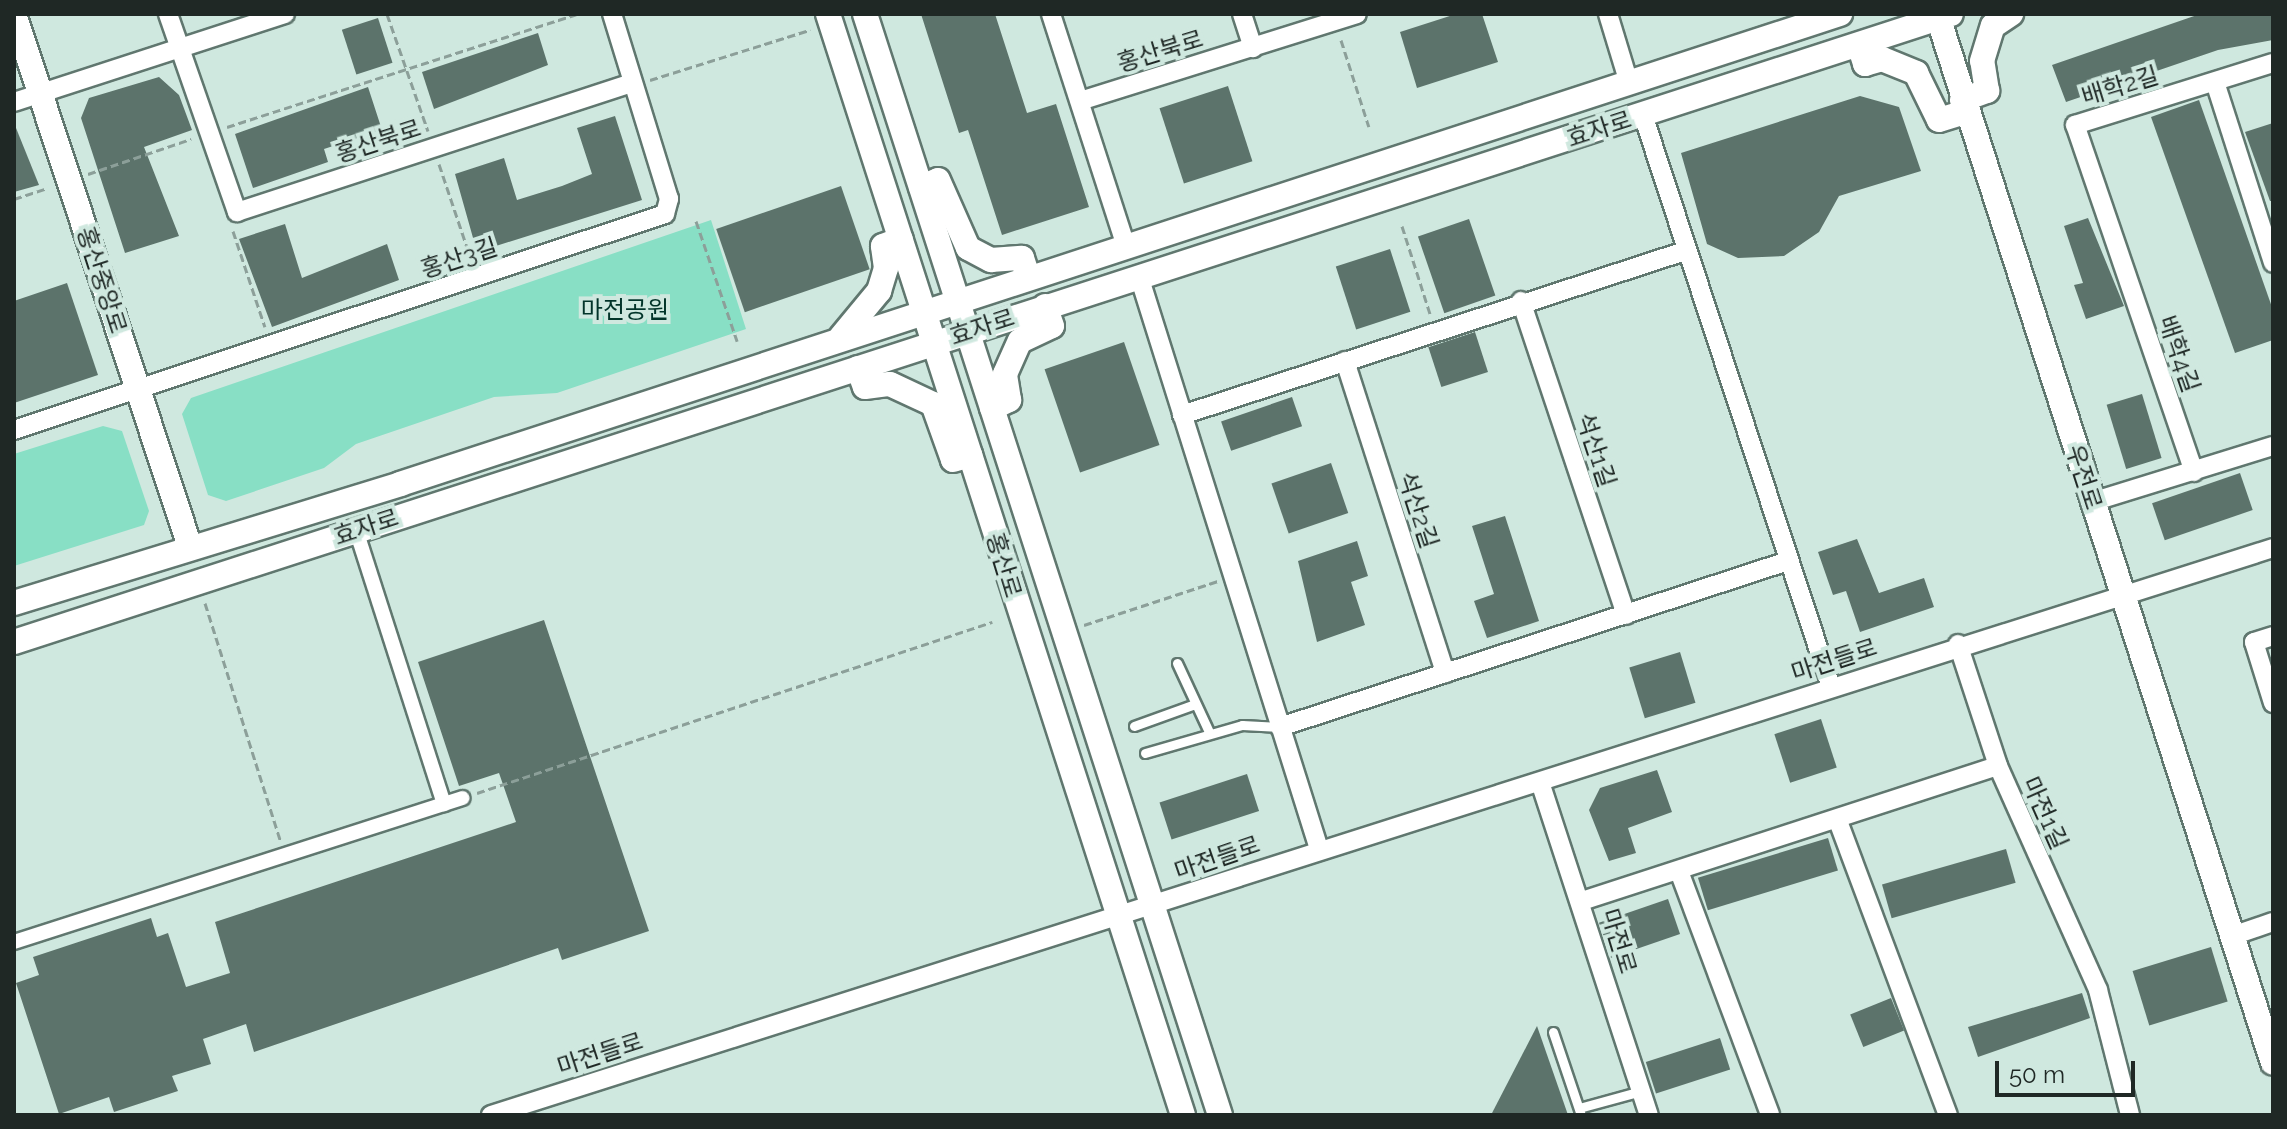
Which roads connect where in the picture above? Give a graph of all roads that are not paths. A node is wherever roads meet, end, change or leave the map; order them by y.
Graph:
1 (14, 14) edge
2 (168, 14) edge
3 (285, 14) edge
4 (612, 14) edge
5 (865, 14) edge
6 (1051, 14) edge
7 (1242, 14) edge
8 (1357, 14) edge
9 (1608, 14) edge
10 (1840, 14) edge
11 (2011, 14) edge
12 (1939, 15) edge
13 (1815, 18) edge
14 (819, 22) edge
15 (1859, 45) junction
16 (179, 48) junction
17 (1253, 48) junction
18 (2273, 63) edge
19 (1628, 80) junction
20 (641, 82) junction
21 (2215, 82) junction
22 (38, 92) junction
23 (1080, 101) junction
24 (14, 102) edge
25 (1964, 106) junction
26 (1643, 115) junction
27 (921, 187) junction
28 (901, 239) junction
29 (1125, 243) junction
30 (1685, 251) junction
31 (2119, 252) joint
32 (2273, 263) edge
33 (1028, 276) junction
34 (1139, 276) junction
35 (956, 300) junction
36 (1521, 301) junction
37 (1045, 306) junction
38 (923, 311) junction
39 (967, 332) junction
40 (840, 339) junction
41 (933, 343) junction
42 (1345, 361) junction
43 (858, 368) junction
44 (137, 390) junction
45 (992, 408) junction
46 (1182, 415) junction
47 (14, 430) edge
48 (2273, 446) edge
49 (970, 455) junction
50 (2194, 472) junction
51 (2092, 502) junction
52 (356, 530) junction
53 (190, 547) junction
54 (2273, 548) edge
55 (1788, 561) junction
56 (2122, 594) junction
57 (14, 603) edge
58 (1626, 615) junction
59 (2273, 636) edge
60 (14, 642) edge
61 (1958, 644) junction
62 (1177, 663) dead end
63 (1445, 673) junction
64 (1831, 687) junction
65 (2273, 703) edge
66 (1192, 705) junction
67 (1134, 726) dead end
68 (1280, 727) junction
69 (1209, 732) junction
70 (1145, 753) dead end
71 (1998, 766) junction
72 (1540, 782) junction
73 (462, 798) road end
74 (444, 804) junction
75 (1838, 821) junction
76 (1319, 849) junction
77 (1679, 871) junction
78 (1582, 901) junction
79 (1152, 906) junction
80 (1119, 917) junction
81 (2273, 922) edge
82 (2232, 936) junction
83 (14, 942) edge
84 (1553, 1032) dead end
85 (2273, 1063) edge
86 (1641, 1091) junction
87 (1580, 1112) edge
88 (491, 1115) edge
89 (1183, 1115) edge
90 (1220, 1115) edge
91 (1649, 1115) edge
92 (1770, 1115) edge
93 (1948, 1115) edge
94 (2130, 1115) edge

1 - 22 street, 홍산중앙로
2 - 16 street, 홍산북로
3 - 16 street
4 - 20 street
5 - 27 street, 홍산로
6 - 23 street
7 - 17 street
8 - 17 street, 홍산북로
9 - 19 street
10 - 13 street, 효자로
11 - 25 street
12 - 15 street, 효자로
12 - 25 street, 우전로
13 - 19 street, 효자로
14 - 28 street, 홍산로
15 - 25 street
15 - 26 street, 효자로
16 - 20 street, 홍산북로
16 - 22 street
17 - 23 street, 홍산북로
18 - 21 street, 배학2길
19 - 29 street, 효자로
20 - 44 street, 홍산3길
21 - 31 street, 배학2길
21 - 32 street
22 - 24 street
22 - 44 street, 홍산중앙로
23 - 29 street
25 - 51 street, 우전로
26 - 30 street
26 - 34 street, 효자로
27 - 33 street
27 - 35 street, 홍산로
28 - 38 street, 홍산로
28 - 40 street
29 - 33 street, 효자로
30 - 36 street
30 - 55 street
31 - 50 street, 배학4길
33 - 35 street, 효자로
34 - 37 street, 효자로
34 - 46 street
35 - 38 street, 효자로
35 - 39 street, 홍산로
36 - 42 street
36 - 58 street, 석산1길
37 - 39 street, 효자로
37 - 45 street
38 - 40 street, 효자로
38 - 41 street, 홍산로
39 - 41 street, 효자로
39 - 45 street, 홍산로
40 - 53 street, 효자로
41 - 43 street, 효자로
41 - 49 street, 홍산로
42 - 46 street
42 - 63 street, 석산2길
43 - 49 street
43 - 52 street, 효자로
44 - 47 street
44 - 53 street, 홍산중앙로
45 - 79 street, 홍산로
46 - 68 street
48 - 50 street
49 - 80 street, 홍산로
50 - 51 street
51 - 56 street, 우전로
52 - 60 street, 효자로
52 - 74 street
53 - 57 street, 효자로
54 - 56 street, 마전들로
55 - 58 street
55 - 64 street
56 - 61 street, 마전들로
56 - 82 street, 우전로
58 - 63 street
59 - 65 street
61 - 64 street, 마전들로
61 - 71 street
62 - 66 lane
63 - 68 street
64 - 72 street, 마전들로
66 - 67 lane
66 - 69 lane
68 - 69 lane
68 - 76 street
69 - 70 lane
71 - 75 street, 마전1길
71 - 94 street, 마전1길
72 - 76 street, 마전들로
72 - 78 street, 마전로
73 - 74 street
74 - 83 street
75 - 77 street, 마전1길
75 - 93 street
76 - 79 street, 마전들로
77 - 78 street, 마전1길
77 - 92 street
78 - 86 street, 마전로
79 - 80 street, 마전들로
79 - 90 street, 홍산로
80 - 88 street, 마전들로
80 - 89 street, 홍산로
81 - 82 street
82 - 85 street, 우전로
84 - 87 lane
86 - 87 lane
86 - 91 street, 마전로

